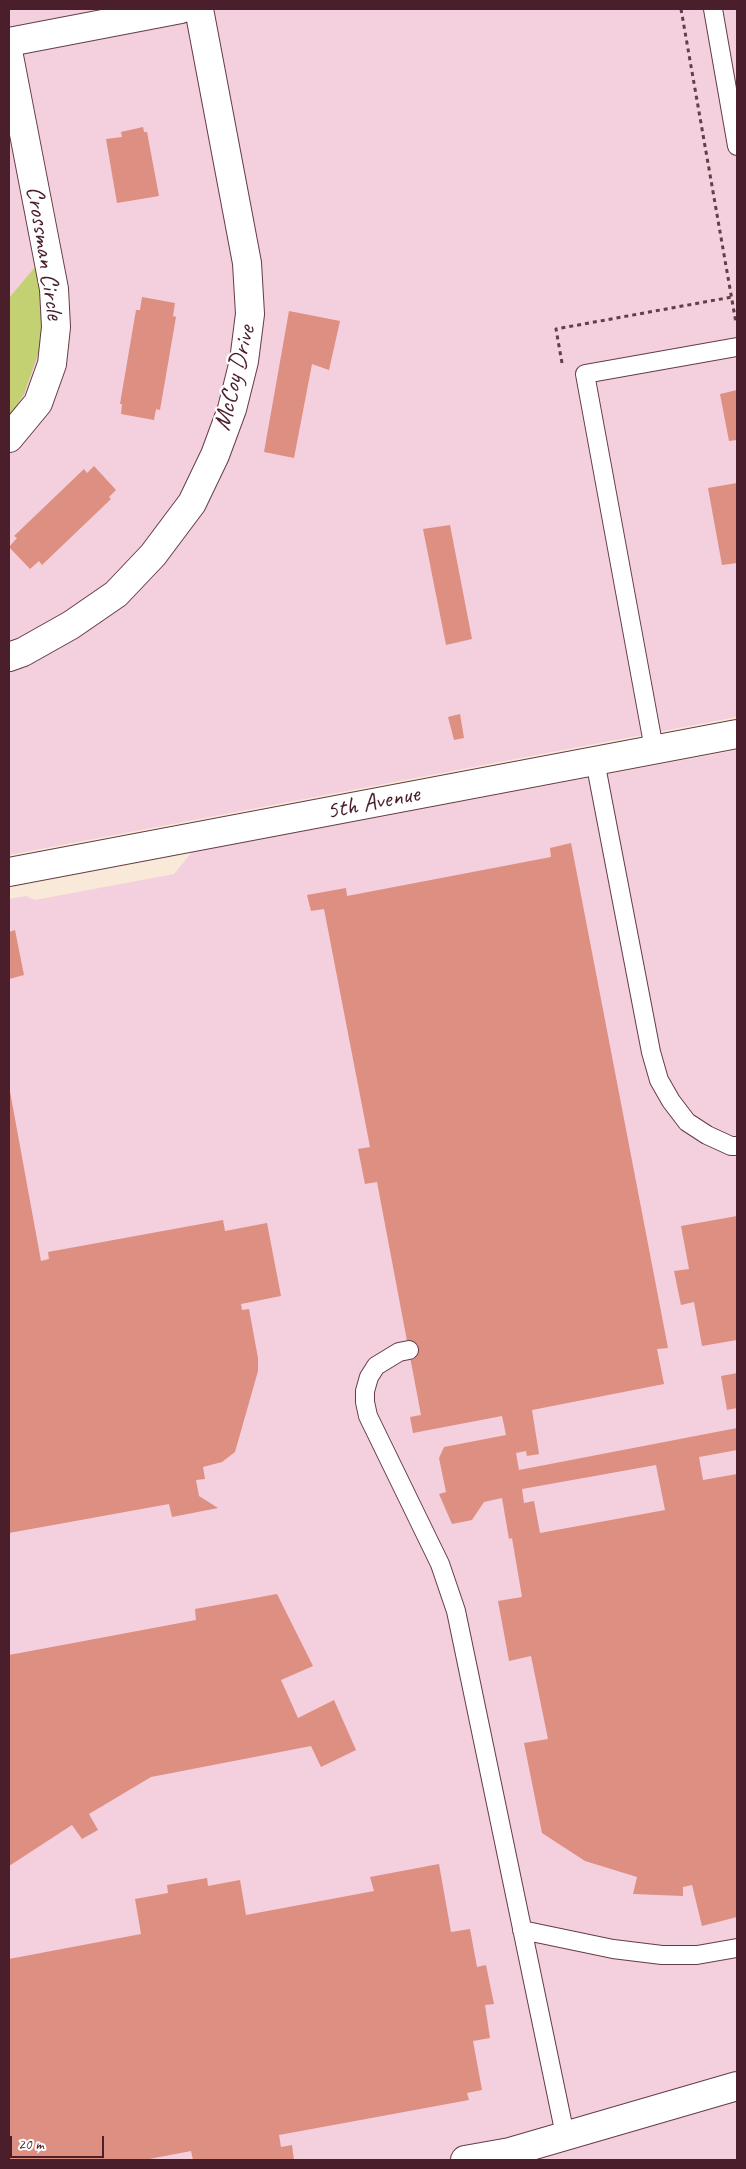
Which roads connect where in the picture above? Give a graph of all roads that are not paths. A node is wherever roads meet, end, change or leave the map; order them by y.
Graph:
1 (181, 9) edge
2 (199, 9) edge
3 (712, 9) edge
4 (9, 42) edge
5 (9, 56) edge
6 (737, 146) edge
7 (737, 347) edge
8 (9, 438) edge
9 (9, 657) edge
10 (737, 734) edge
11 (654, 750) junction
12 (594, 760) junction
13 (9, 872) edge
14 (737, 1146) edge
15 (409, 1350) dead end
16 (522, 1930) junction
17 (737, 1948) edge
18 (737, 2086) edge
19 (565, 2135) junction
20 (465, 2160) edge

1 - 4 street
2 - 9 street, McCoy Drive
3 - 6 lane
5 - 8 street, Crossman Circle
7 - 11 lane
10 - 11 street, 5th Avenue
11 - 12 street, 5th Avenue
12 - 13 street, 5th Avenue
12 - 14 lane
15 - 16 lane
16 - 17 lane
16 - 19 lane
18 - 19 street
19 - 20 street

